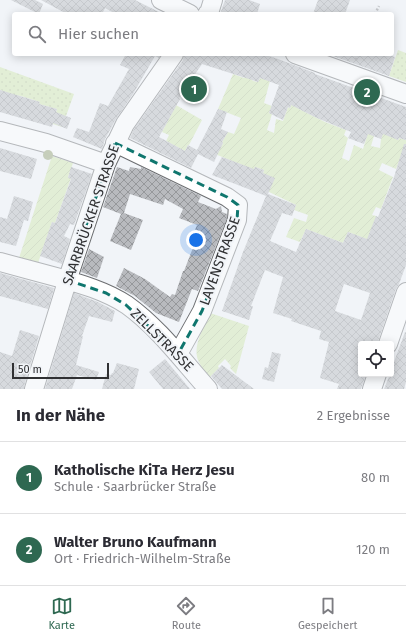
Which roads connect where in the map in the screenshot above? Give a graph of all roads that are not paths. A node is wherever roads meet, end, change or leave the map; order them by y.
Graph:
1 (161, 0) edge
2 (213, 0) edge
3 (186, 12) edge
4 (209, 12) edge
5 (173, 56) edge
6 (301, 56) edge
7 (406, 94) edge
8 (0, 131) edge
9 (115, 143) junction
10 (106, 164) junction
11 (0, 262) edge
12 (68, 280) junction
13 (406, 292) edge
14 (389, 341) edge
15 (178, 354) junction
16 (376, 377) edge
17 (34, 389) edge
18 (208, 389) edge
19 (372, 389) edge

1 - 3 street
2 - 4 street
5 - 9 street, SAARBRÜCKER STRASSE
6 - 7 street
8 - 10 street
9 - 10 street, SAARBRÜCKER STRASSE
9 - 15 street, LAVENSTRASSE
10 - 12 street, SAARBRÜCKER STRASSE
11 - 12 street, ZELLSTRASSE
12 - 15 street, ZELLSTRASSE
12 - 17 street, SAARBRÜCKER STRASSE
13 - 14 street
15 - 18 street, ZELLSTRASSE
16 - 19 street

